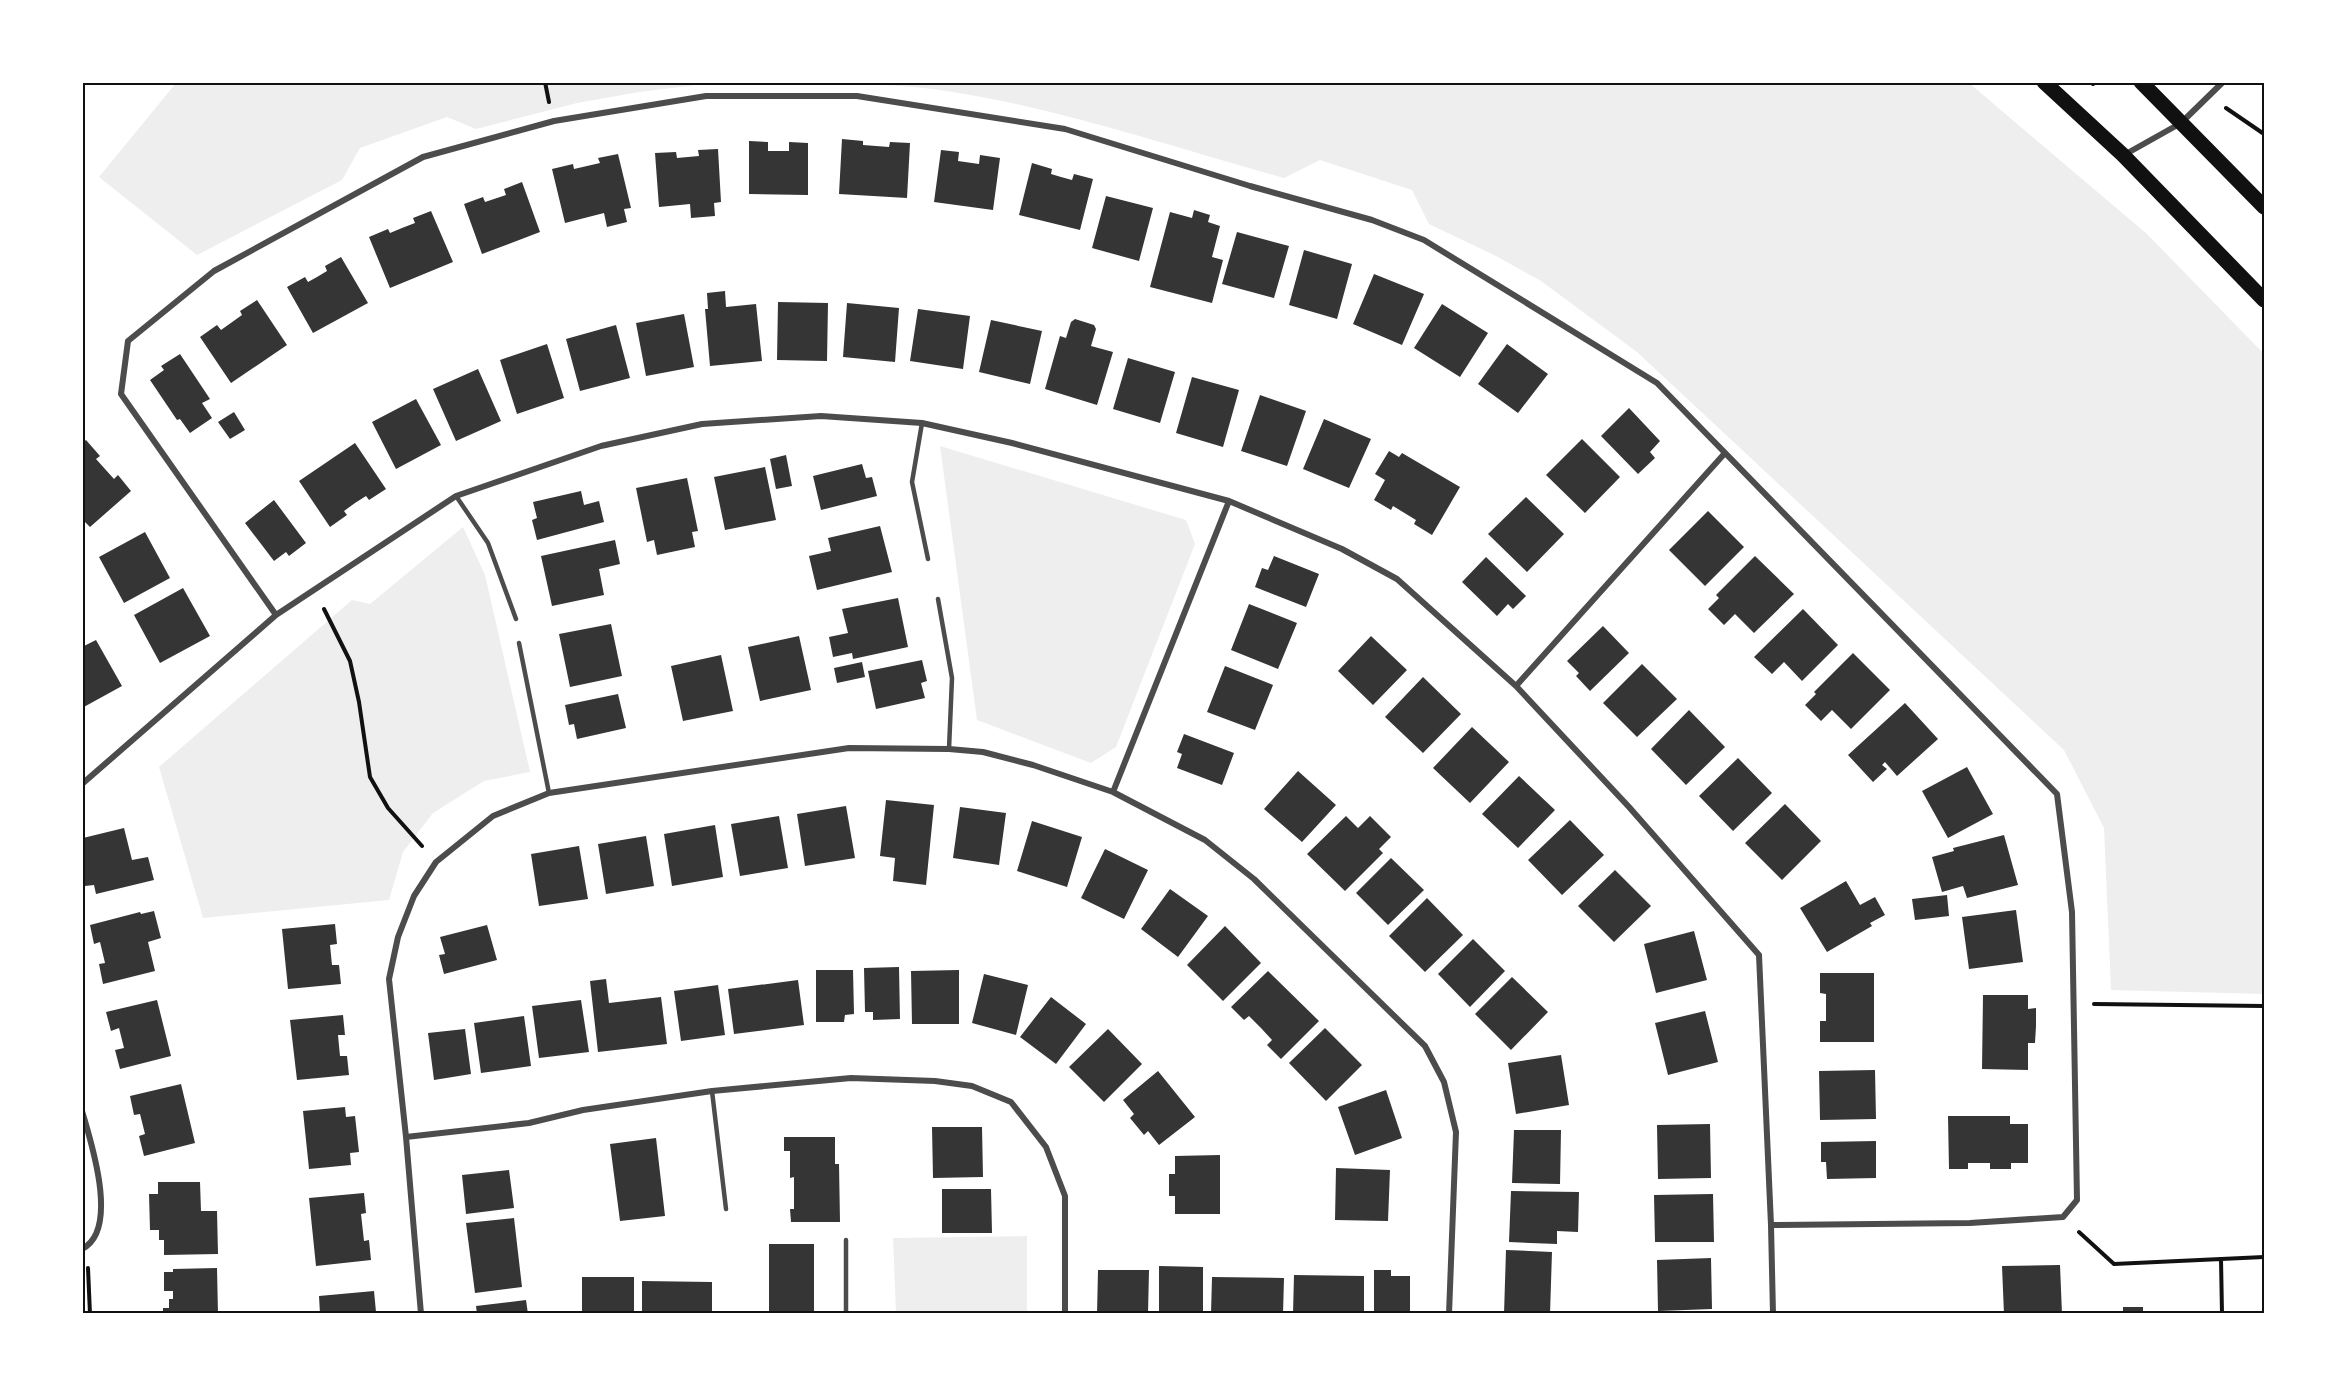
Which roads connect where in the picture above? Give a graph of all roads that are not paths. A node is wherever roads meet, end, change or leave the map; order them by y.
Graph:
1 (2044, 82) edge
2 (2141, 82) edge
3 (2223, 82) edge
4 (2181, 123) junction
5 (2123, 155) junction
6 (2265, 207) edge
7 (2265, 300) edge
8 (922, 423) junction
9 (1725, 453) junction
10 (456, 495) junction
11 (1229, 501) junction
12 (928, 559) dead end
13 (938, 599) dead end
14 (276, 615) junction
15 (516, 619) dead end
16 (519, 643) dead end
17 (1516, 686) junction
18 (949, 749) junction
19 (82, 784) edge
20 (1113, 792) junction
21 (549, 793) junction
22 (712, 1091) junction
23 (82, 1112) edge
24 (406, 1137) junction
25 (726, 1209) dead end
26 (1771, 1225) junction
27 (846, 1240) dead end
28 (85, 1247) edge
29 (421, 1314) edge
30 (846, 1314) edge
31 (1065, 1314) edge
32 (1449, 1314) edge
33 (1773, 1314) edge

1 - 5 main road
2 - 4 main road
3 - 4 street
4 - 5 street
4 - 6 main road
5 - 7 main road
8 - 10 street
8 - 11 street
8 - 12 lane
9 - 14 street
9 - 17 street
9 - 26 street
10 - 14 street
10 - 15 lane
11 - 17 street
11 - 20 street
13 - 18 lane
14 - 19 street
16 - 21 lane
17 - 26 street
18 - 20 street
18 - 21 street
20 - 32 street
21 - 24 street
22 - 24 street
22 - 25 lane
22 - 31 street
23 - 28 street
24 - 29 street
26 - 33 street
27 - 30 lane

